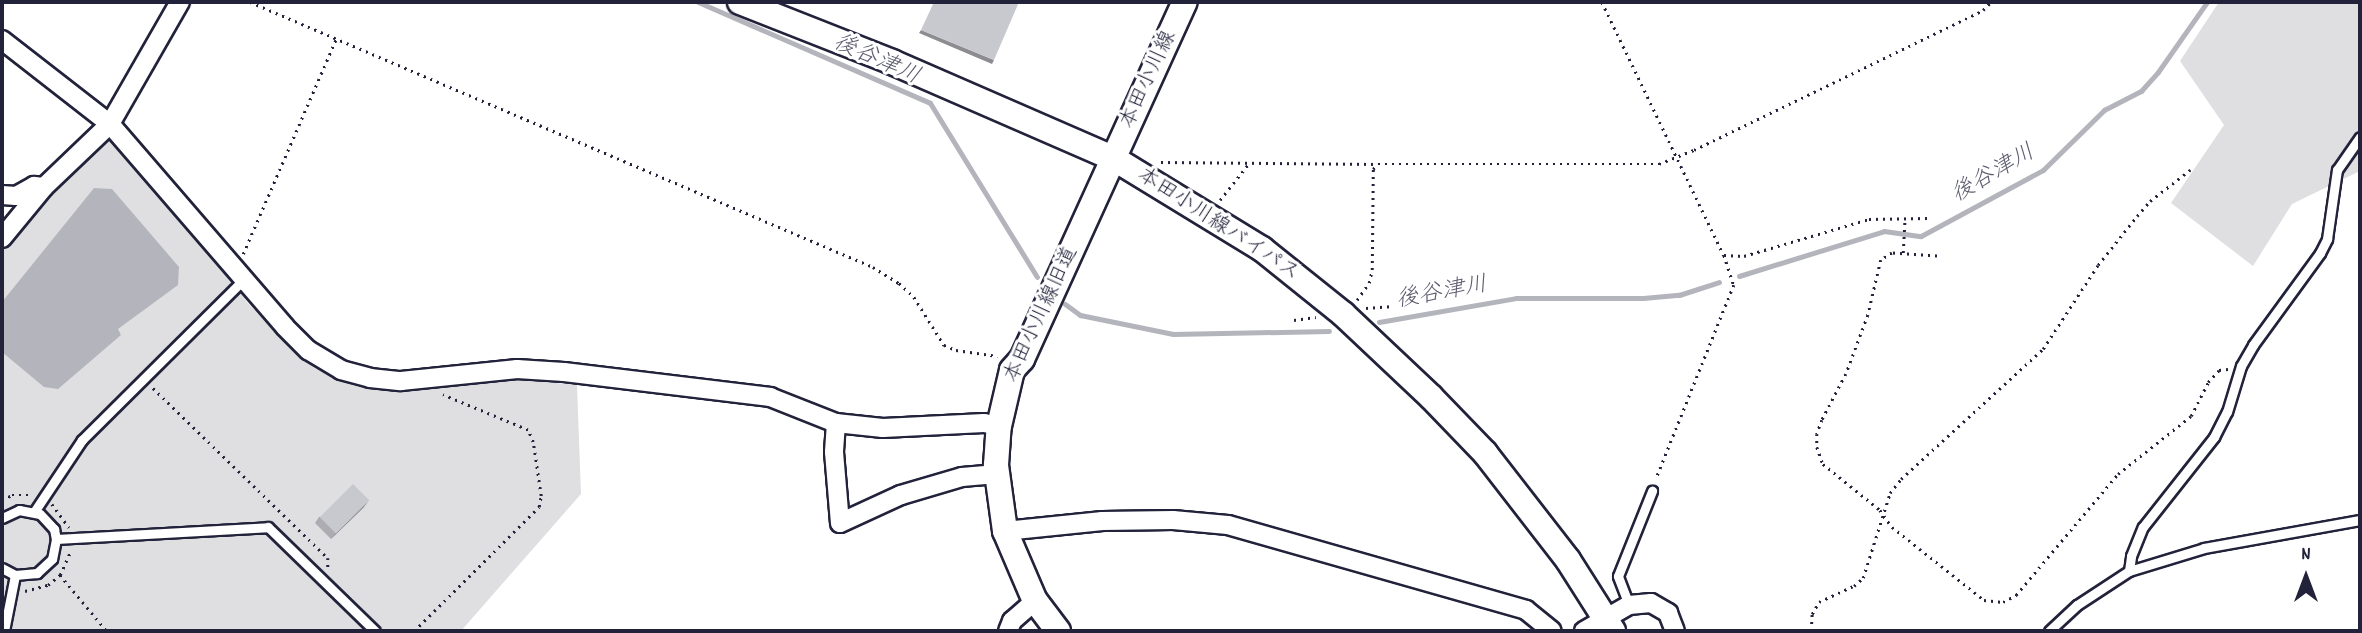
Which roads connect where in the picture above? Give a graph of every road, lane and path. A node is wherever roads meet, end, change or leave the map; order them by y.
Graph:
1 (180, 2) edge
2 (250, 2) edge
3 (740, 2) edge
4 (1185, 2) edge
5 (1602, 2) edge
6 (1992, 2) edge
7 (336, 39) junction
8 (2, 40) edge
9 (110, 124) junction
10 (2360, 137) edge
11 (1113, 158) junction
12 (1678, 158) junction
13 (1250, 162) junction
14 (1159, 163) dead end
15 (1378, 164) junction
16 (2190, 170) dead end
17 (44, 187) junction
18 (2, 195) edge
19 (1220, 200) dead end
20 (1928, 218) dead end
21 (1905, 219) junction
22 (2, 238) edge
23 (1903, 253) junction
24 (1724, 255) junction
25 (1937, 256) dead end
26 (238, 273) junction
27 (1394, 306) dead end
28 (1022, 359) junction
29 (2239, 371) junction
30 (151, 386) dead end
31 (440, 391) dead end
32 (836, 423) junction
33 (999, 426) junction
34 (997, 474) junction
35 (1652, 491) joint
36 (12, 495) dead end
37 (2, 500) edge
38 (34, 512) junction
39 (2, 517) edge
40 (2360, 520) edge
41 (1005, 531) junction
42 (57, 540) junction
43 (2, 568) edge
44 (2129, 571) junction
45 (15, 575) junction
46 (60, 575) dead end
47 (321, 578) junction
48 (1035, 601) junction
49 (1629, 605) junction
50 (1609, 625) edge
51 (106, 630) edge
52 (4, 631) edge
53 (375, 631) edge
54 (414, 631) edge
55 (1008, 631) edge
56 (1058, 631) edge
57 (1552, 631) edge
58 (1584, 631) edge
59 (1675, 631) edge
60 (1811, 631) edge
61 (2049, 631) edge

1 - 9 street
2 - 7 path
3 - 11 street, 本田小川線バイパス
4 - 11 street, 本田小川線
5 - 12 path
6 - 12 path
7 - 26 path
7 - 28 path
8 - 9 street
9 - 17 street
9 - 26 street
10 - 29 lane
11 - 28 street, 本田小川線旧道
11 - 50 street, 本田小川線バイパス
12 - 15 path
12 - 24 path
13 - 14 path
13 - 15 path
13 - 19 path
15 - 27 path
16 - 60 path
17 - 18 street
17 - 22 street
20 - 21 path
21 - 23 path
21 - 24 path
23 - 25 path
23 - 29 path
24 - 35 path
26 - 32 street
26 - 38 lane
28 - 33 street, 本田小川線旧道
29 - 44 lane
30 - 47 path
31 - 54 path
32 - 33 street
32 - 34 street
33 - 34 street, 本田小川線旧道
34 - 41 street, 本田小川線旧道
35 - 49 lane
36 - 37 path
38 - 39 lane
38 - 42 lane
40 - 44 lane
41 - 48 street, 本田小川線旧道
41 - 57 street
42 - 45 lane
42 - 47 lane
43 - 45 lane
44 - 61 lane
45 - 52 lane
46 - 51 path
47 - 53 lane
48 - 55 street
48 - 56 street, 本田小川線旧道
49 - 50 street
49 - 59 street
50 - 58 street

